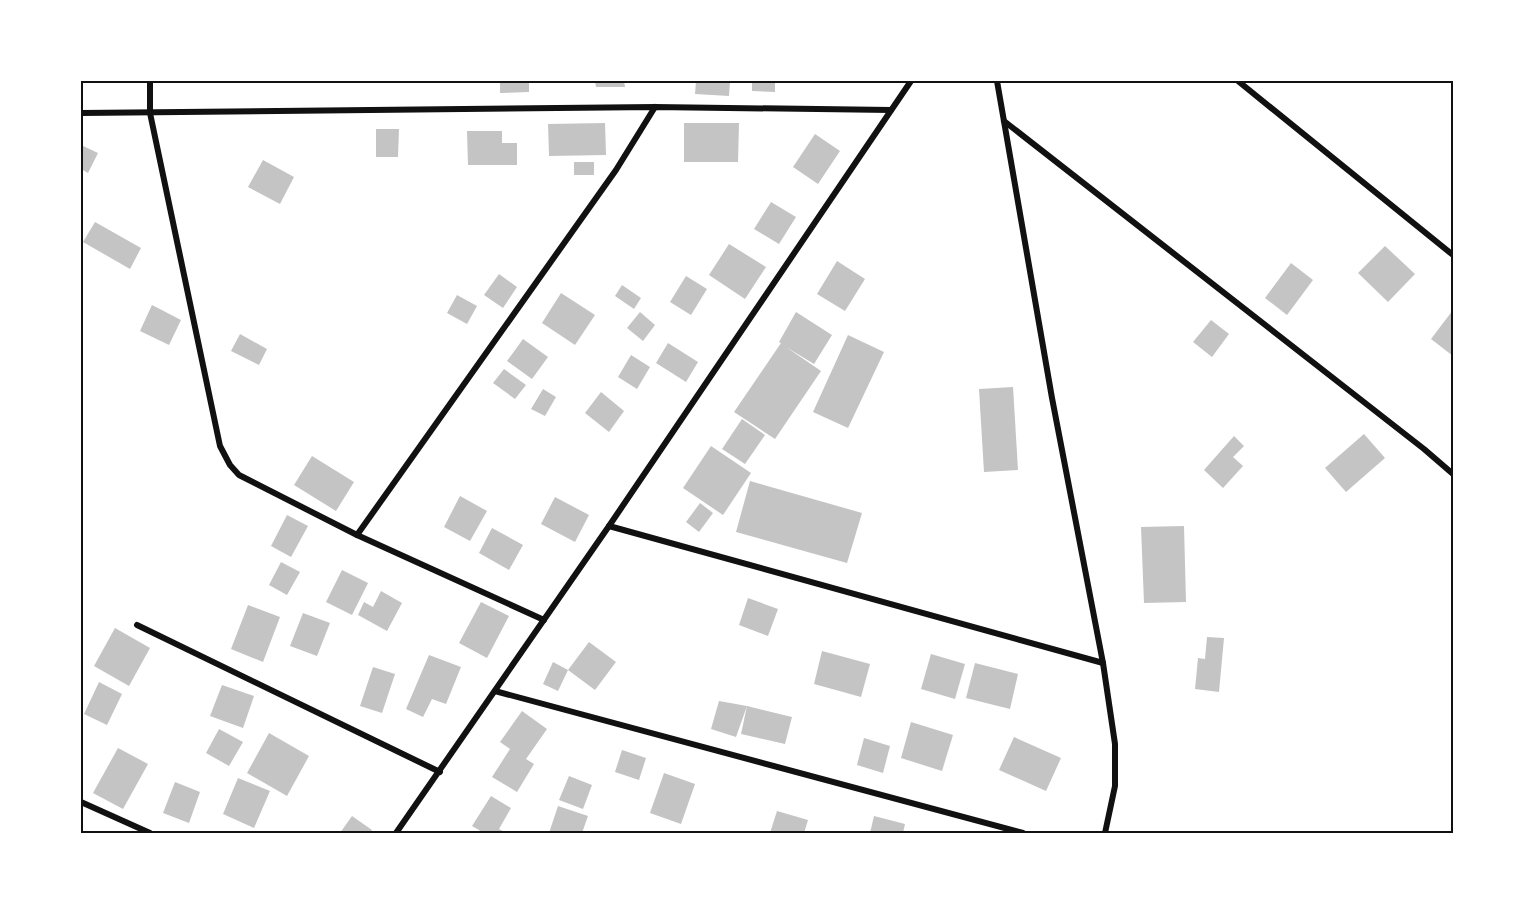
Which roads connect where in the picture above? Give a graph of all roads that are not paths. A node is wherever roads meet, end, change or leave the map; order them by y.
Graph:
1 (150, 81) edge
2 (911, 81) edge
3 (997, 81) edge
4 (1239, 81) edge
5 (655, 107) junction
6 (891, 110) junction
7 (81, 113) edge
8 (150, 113) junction
9 (1003, 121) junction
10 (1453, 255) edge
11 (1453, 474) edge
12 (609, 526) junction
13 (357, 535) junction
14 (544, 620) junction
15 (137, 625) dead end
16 (1103, 663) junction
17 (495, 691) junction
18 (440, 772) junction
19 (81, 802) edge
20 (150, 833) edge
21 (396, 833) edge
22 (1023, 833) edge
23 (1105, 833) edge

1 - 8 street
2 - 6 street
3 - 9 street
4 - 10 street
5 - 6 street
5 - 8 street
5 - 13 street
6 - 12 street
7 - 8 street
8 - 13 street
9 - 11 street
9 - 16 street
12 - 14 street
12 - 16 street
13 - 14 street
14 - 17 street
15 - 18 street
16 - 23 street
17 - 18 street
17 - 22 street
18 - 21 street
19 - 20 street

